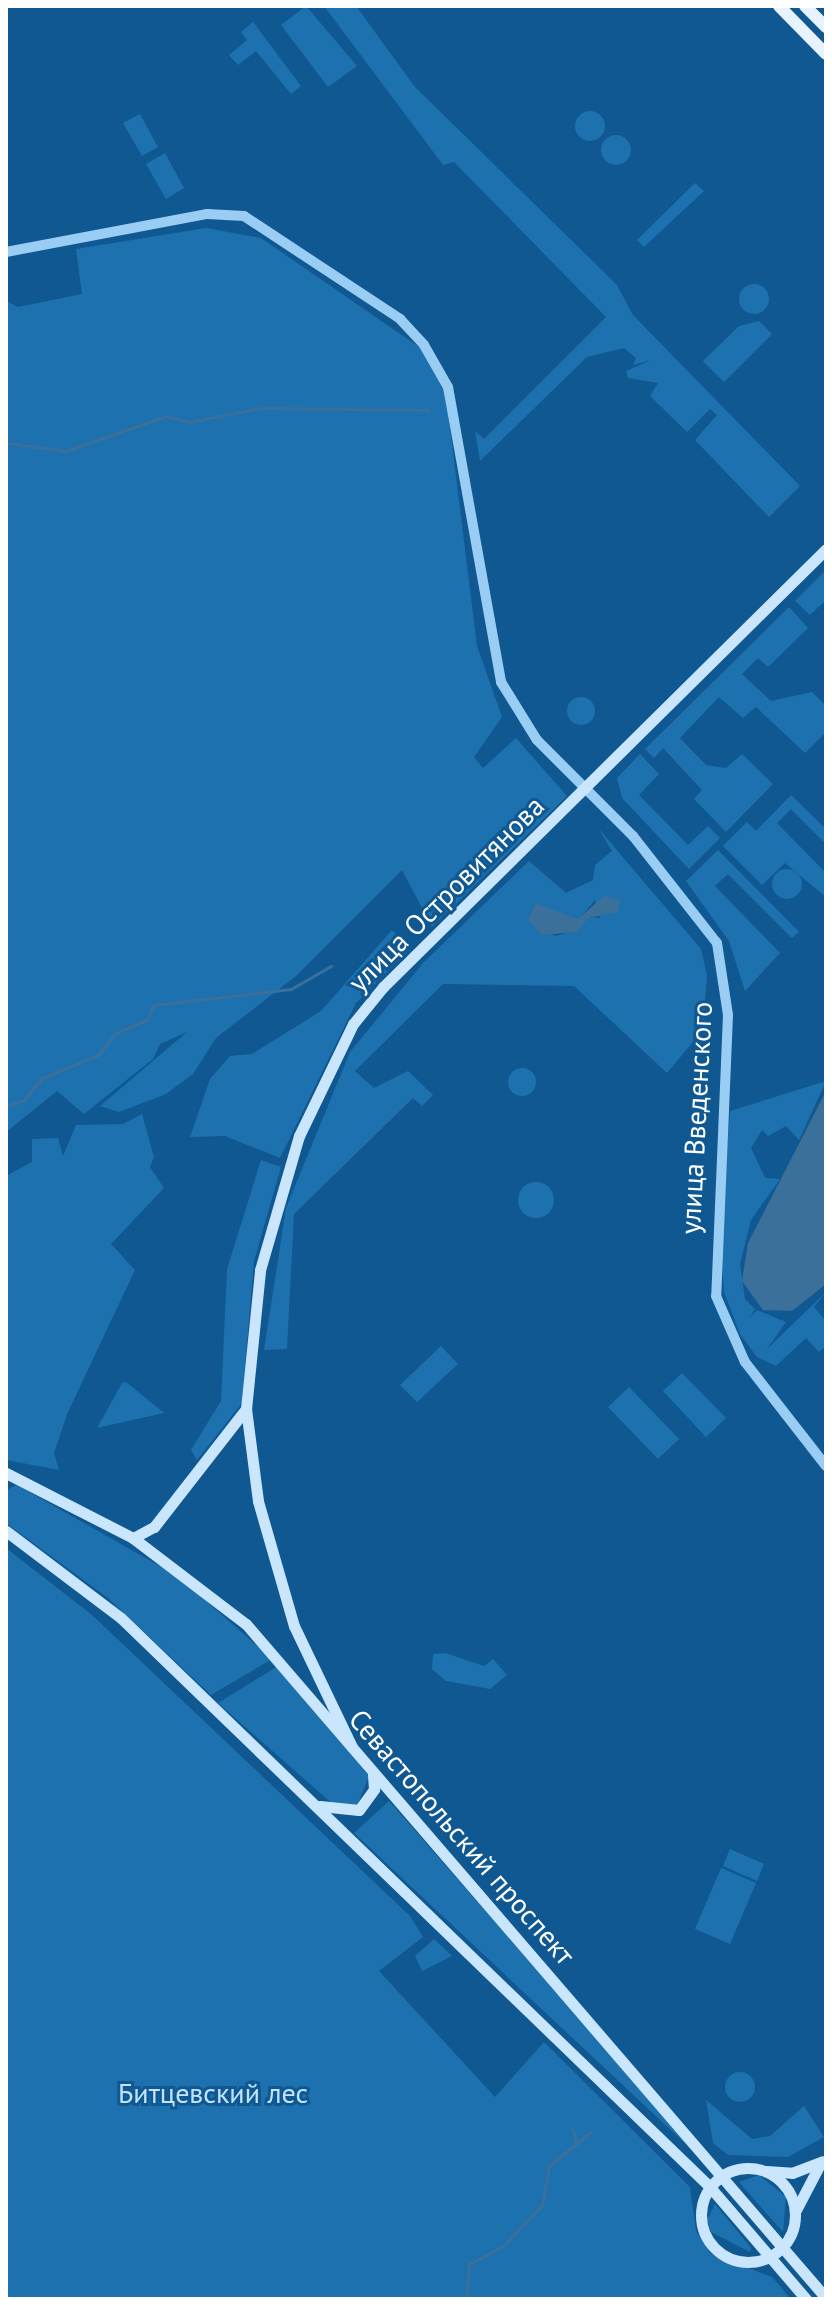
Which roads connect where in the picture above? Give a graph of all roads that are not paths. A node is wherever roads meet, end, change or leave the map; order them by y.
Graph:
1 (779, 6) edge
2 (805, 6) edge
3 (826, 27) edge
4 (826, 54) edge
5 (6, 252) edge
6 (826, 549) edge
7 (586, 786) junction
8 (246, 1409) junction
9 (826, 1466) edge
10 (6, 1473) edge
11 (6, 1531) edge
12 (133, 1538) junction
13 (352, 1747) junction
14 (371, 1767) junction
15 (313, 1802) junction
16 (825, 2159) edge
17 (758, 2169) junction
18 (724, 2174) junction
19 (710, 2187) junction
20 (795, 2215) junction
21 (785, 2245) junction
22 (772, 2257) junction
23 (826, 2298) edge
24 (806, 2299) edge

1 - 4 main road
2 - 3 main road
5 - 7 street, улица Введенского
6 - 7 main road, улица Островитянова
7 - 8 main road, улица Островитянова
7 - 9 street, улица Введенского
8 - 12 main road
8 - 13 main road, улица Островитянова
10 - 12 main road, Севастопольский проспект
11 - 15 main road
12 - 13 main road, Севастопольский проспект
13 - 14 main road, Севастопольский проспект
14 - 15 main road
14 - 18 main road, Севастопольский проспект
15 - 19 main road
16 - 17 main road
16 - 20 main road
17 - 18 main road
17 - 20 main road
18 - 19 main road
18 - 21 main road, Севастопольский проспект
19 - 22 main road
19 - 22 main road
20 - 21 main road
21 - 22 main road
21 - 23 main road, Севастопольский проспект
22 - 24 main road

